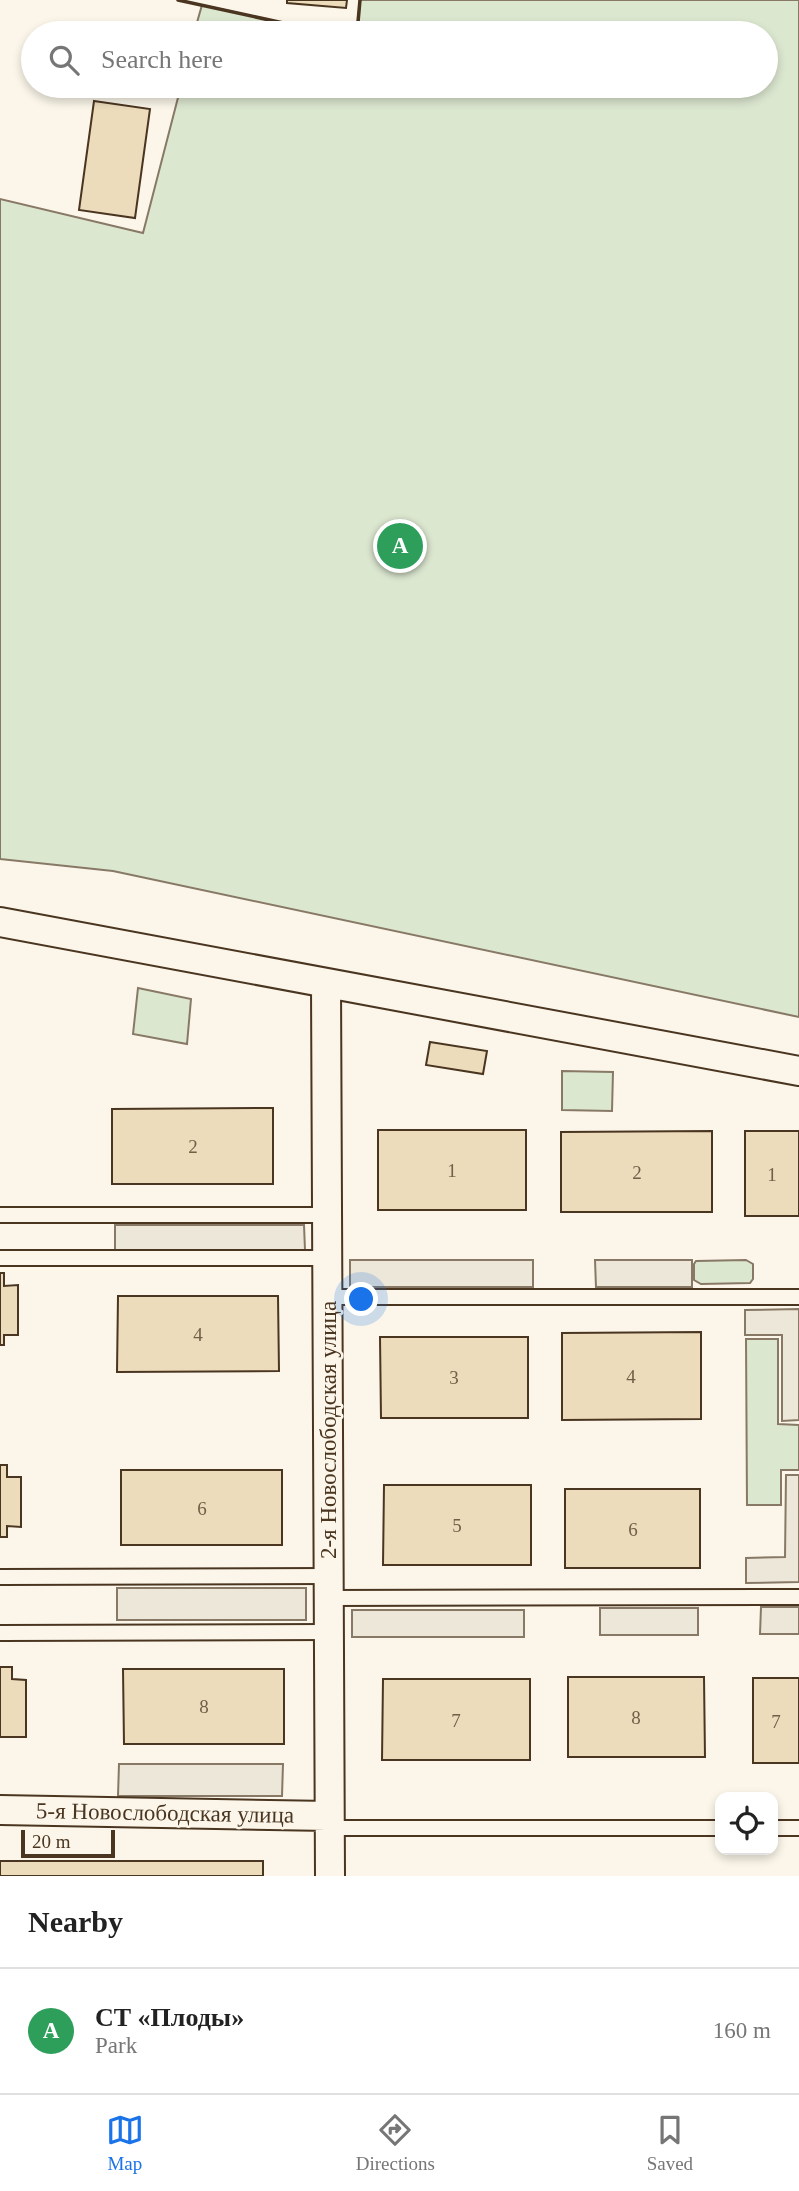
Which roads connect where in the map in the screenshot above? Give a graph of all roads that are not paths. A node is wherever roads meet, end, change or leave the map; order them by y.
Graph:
1 (0, 922) edge
2 (326, 984) junction
3 (799, 1071) edge
4 (0, 1215) edge
5 (327, 1215) junction
6 (0, 1258) edge
7 (327, 1258) junction
8 (327, 1297) junction
9 (799, 1297) edge
10 (0, 1577) edge
11 (328, 1587) junction
12 (799, 1597) edge
13 (328, 1632) junction
14 (0, 1633) edge
15 (0, 1810) edge
16 (330, 1822) junction
17 (715, 1828) edge
18 (778, 1828) edge
19 (799, 1828) edge
20 (330, 1876) edge

1 - 2 street
2 - 3 street
2 - 5 street, 2-я Новослободская улица
4 - 5 lane
5 - 7 street, 2-я Новослободская улица
6 - 7 lane
7 - 8 street, 2-я Новослободская улица
8 - 9 lane
8 - 11 street, 2-я Новослободская улица
10 - 11 lane
11 - 12 lane
11 - 13 street, 2-я Новослободская улица
13 - 14 lane
13 - 16 street, 2-я Новослободская улица
15 - 16 street, 5-я Новослободская улица
16 - 17 lane
16 - 20 street, 2-я Новослободская улица
18 - 19 lane

